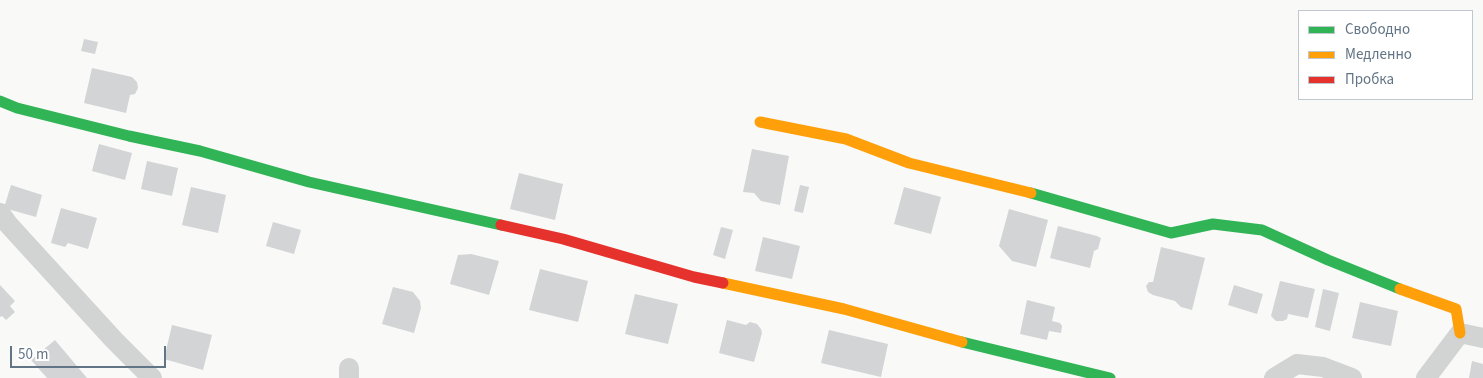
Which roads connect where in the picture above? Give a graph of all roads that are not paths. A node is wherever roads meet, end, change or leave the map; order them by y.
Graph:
1 (0, 101) edge
2 (760, 122) dead end
3 (0, 213) edge
4 (1460, 333) junction
5 (1483, 338) edge
6 (152, 378) edge
7 (1110, 378) edge
8 (1274, 378) edge
9 (1352, 378) edge
10 (1426, 378) edge

1 - 7 street
2 - 4 street
3 - 6 street
4 - 5 street
4 - 10 street
8 - 9 street

